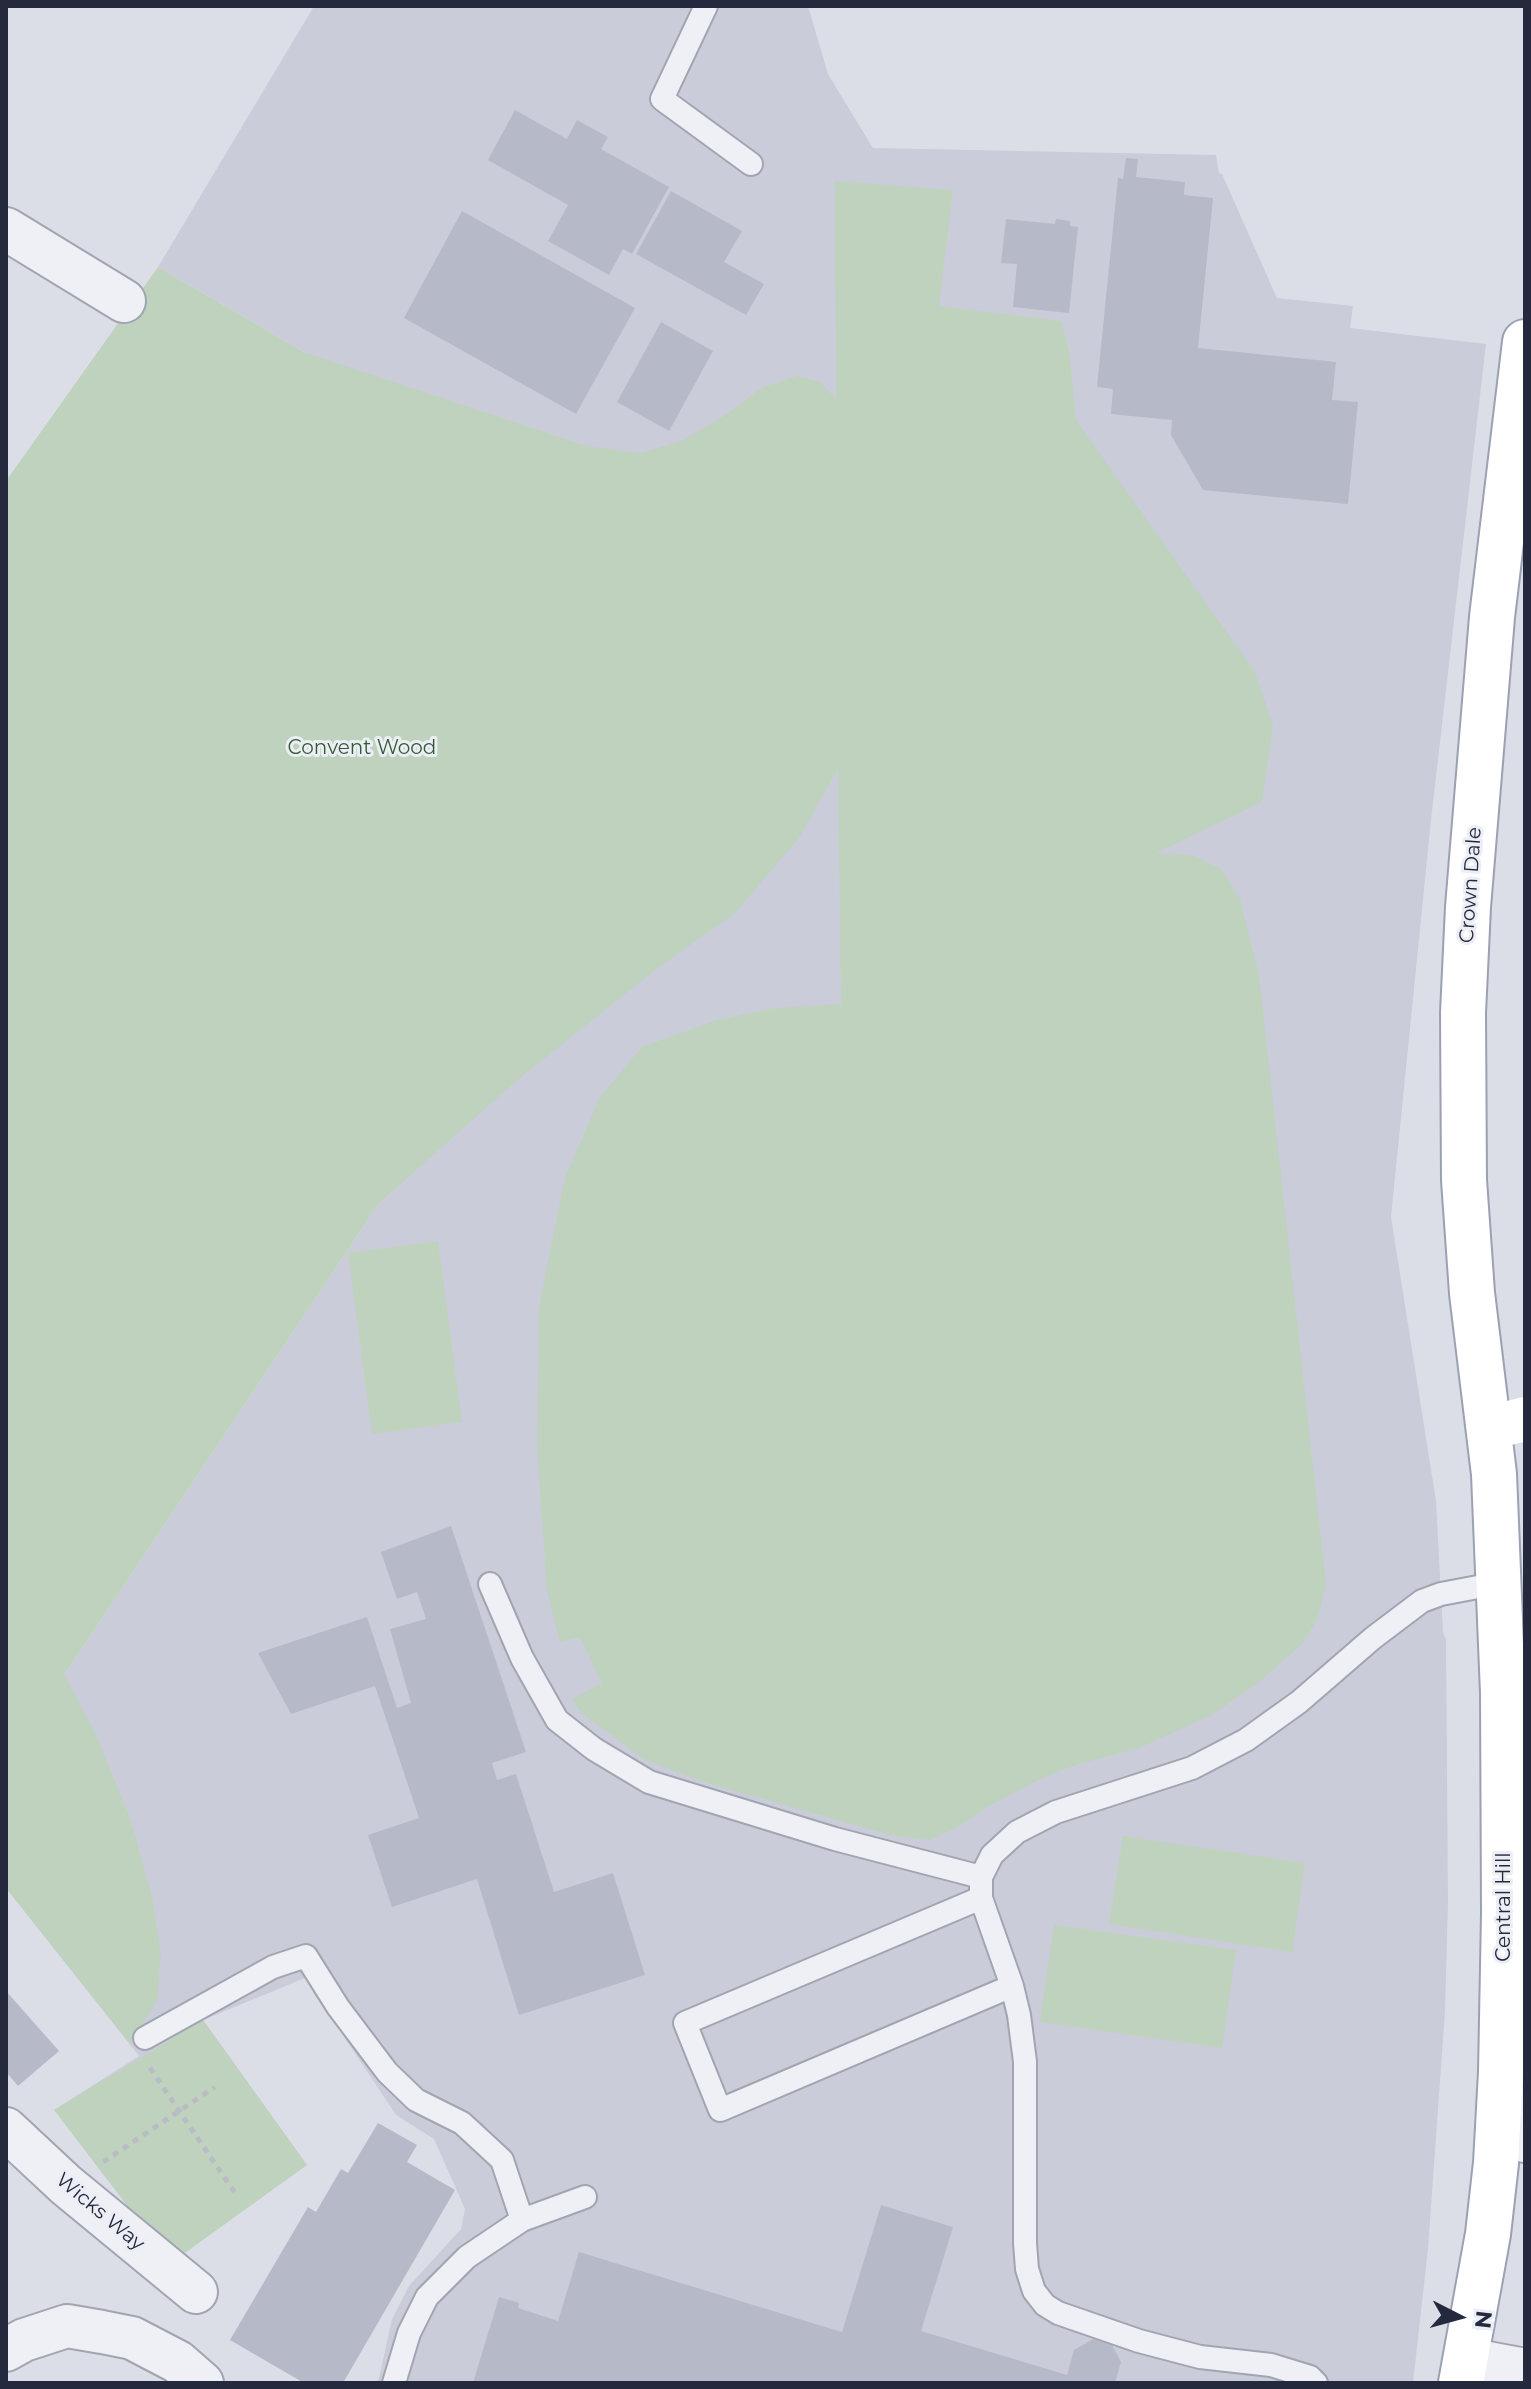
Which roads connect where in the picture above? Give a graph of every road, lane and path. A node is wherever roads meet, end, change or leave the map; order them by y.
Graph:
1 (706, 6) edge
2 (751, 164) dead end
3 (6, 229) edge
4 (124, 301) dead end
5 (1525, 342) edge
6 (1507, 1424) edge
7 (1499, 1583) junction
8 (490, 1584) dead end
9 (981, 1887) junction
10 (1012, 1986) junction
11 (145, 2038) joint
12 (1501, 2072) junction
13 (215, 2087) dead end
14 (178, 2110) junction
15 (6, 2129) edge
16 (1525, 2140) edge
17 (100, 2164) dead end
18 (235, 2193) dead end
19 (585, 2197) dead end
20 (522, 2220) junction
21 (196, 2292) dead end
22 (6, 2350) edge
23 (1525, 2371) edge
24 (1463, 2372) edge
25 (202, 2383) edge
26 (394, 2383) edge
27 (1316, 2383) edge

1 - 2 lane
3 - 4 street
5 - 6 main road, Crown Dale
6 - 7 main road, Central Hill
7 - 9 lane
7 - 12 main road, Central Hill
8 - 9 lane
9 - 10 lane
9 - 10 lane
10 - 27 lane
11 - 14 path
11 - 20 lane
12 - 16 street
12 - 24 main road, Central Hill
13 - 14 path
14 - 17 path
14 - 18 path
15 - 21 street, Wicks Way
19 - 20 lane
20 - 26 lane
22 - 25 street
23 - 24 street

